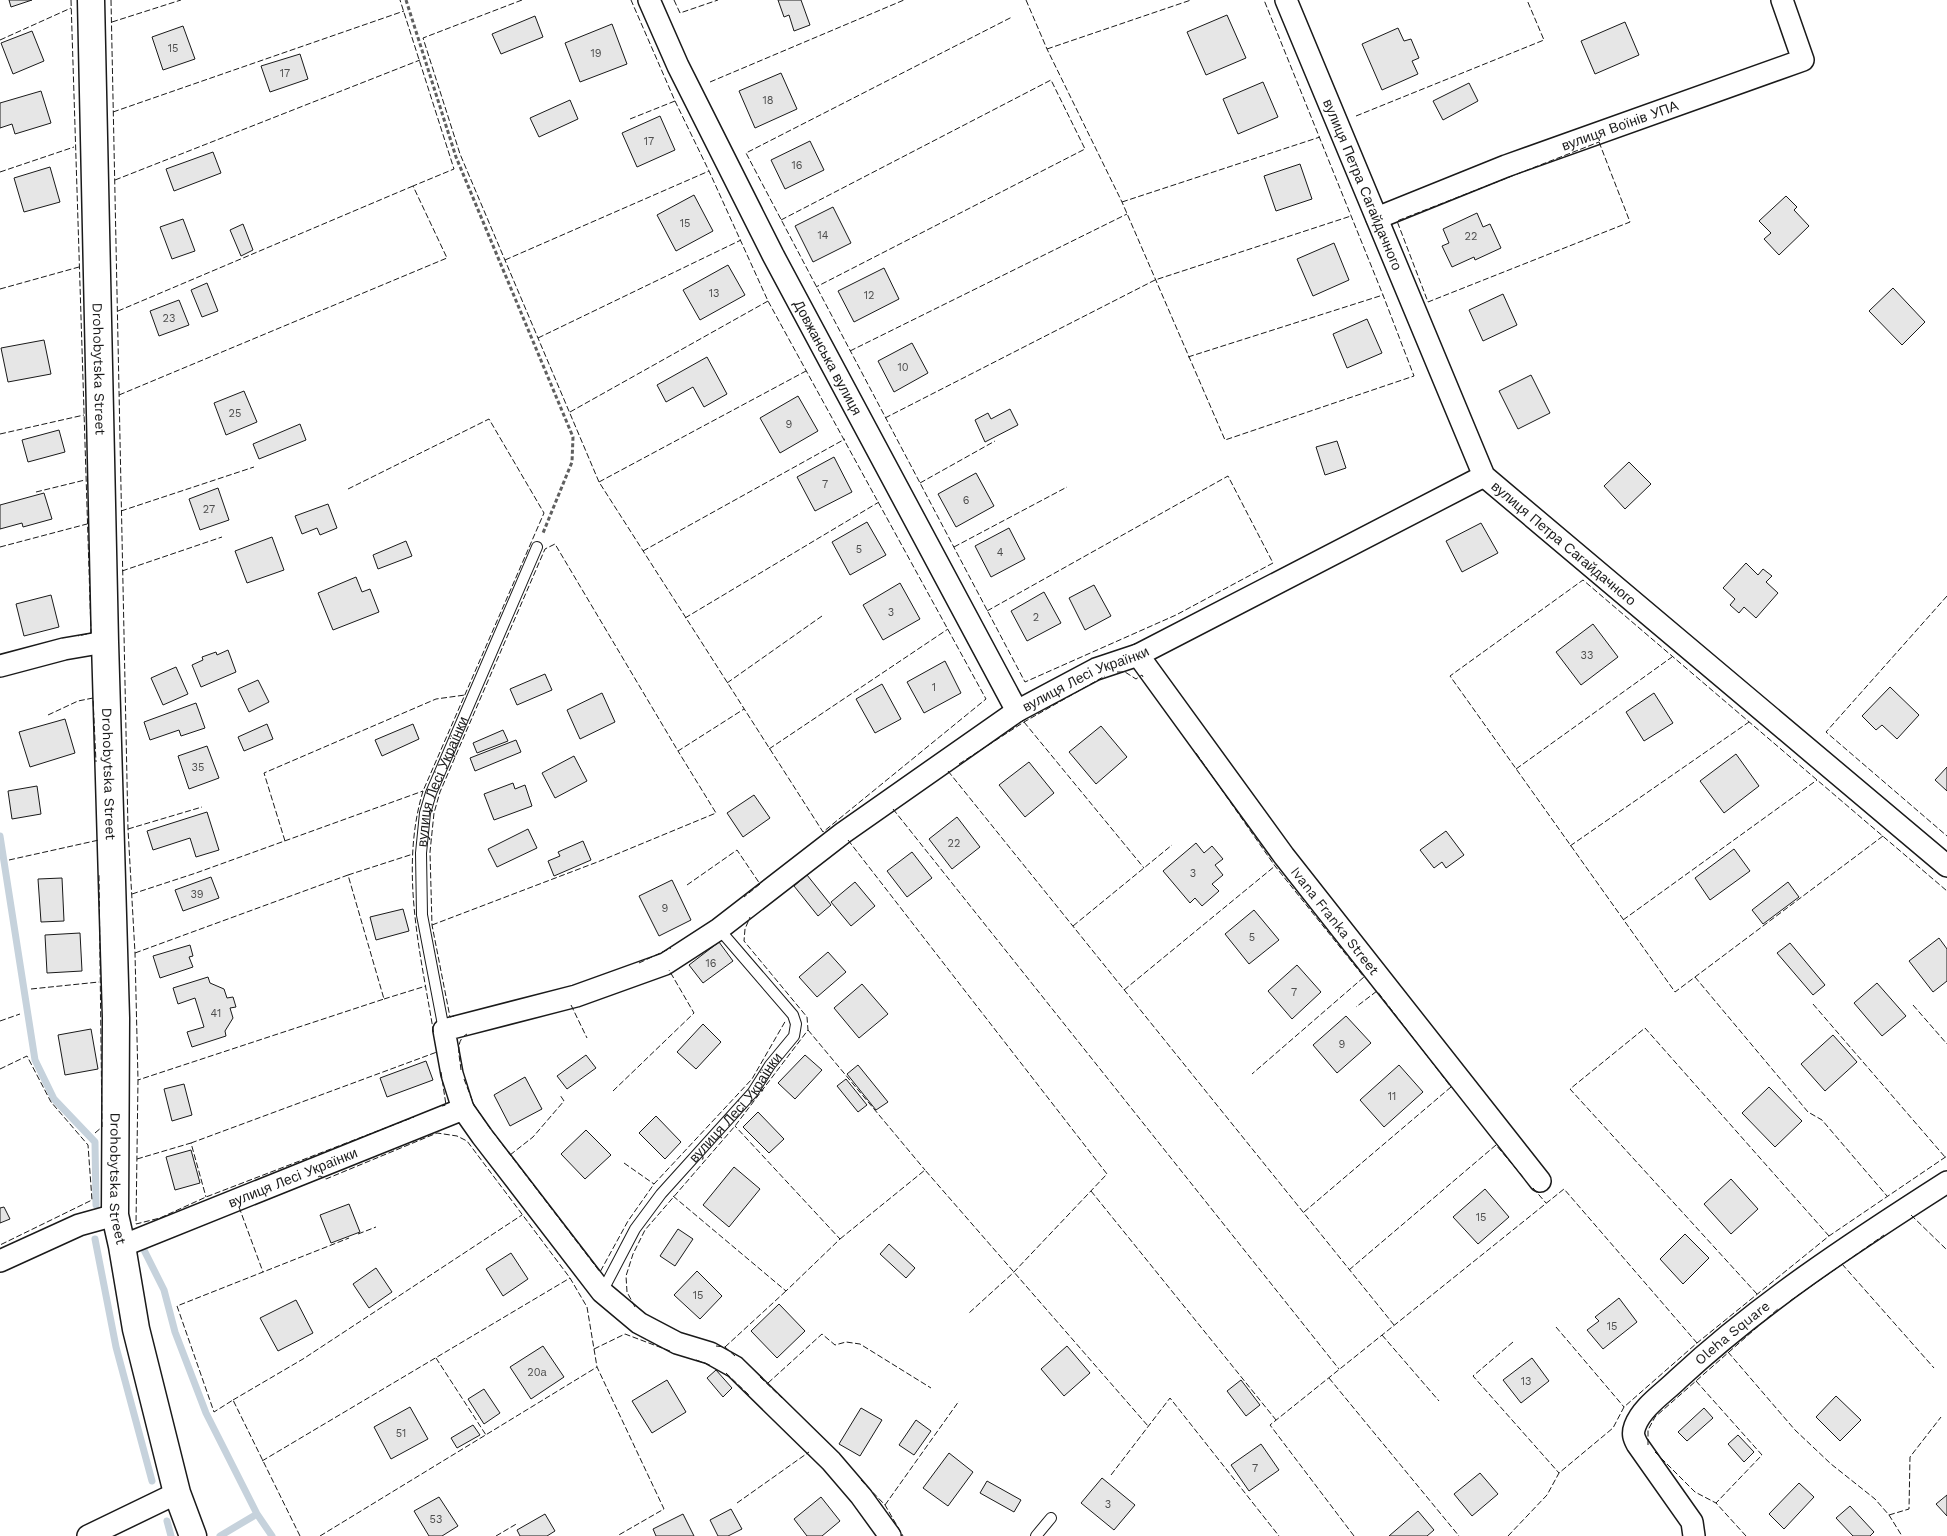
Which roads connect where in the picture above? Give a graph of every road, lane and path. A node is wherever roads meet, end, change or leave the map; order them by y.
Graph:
1 (91, 0) edge
2 (406, 0) edge
3 (649, 0) edge
4 (1286, 0) edge
5 (1782, 0) edge
6 (1377, 218) junction
7 (1484, 476) junction
8 (537, 547) joint
9 (105, 642) junction
10 (1138, 655) junction
11 (0, 666) edge
12 (1016, 711) junction
13 (1947, 866) edge
14 (719, 929) junction
15 (444, 1030) junction
16 (463, 1109) junction
17 (1540, 1181) dead end
18 (1947, 1182) edge
19 (115, 1215) junction
20 (122, 1246) junction
21 (0, 1261) edge
22 (602, 1292) junction
23 (177, 1493) junction
24 (1051, 1518) dead end
25 (88, 1536) edge
26 (193, 1536) edge
27 (890, 1536) edge
28 (1036, 1536) edge
29 (1694, 1536) edge

1 - 9 street, Drohobytska Street
2 - 8 path
3 - 12 street, Довжанська вулиця
4 - 6 street, вулиця Петра Сагайдачного
5 - 6 street, вулиця Воїнів УПА
6 - 7 street, вулиця Петра Сагайдачного
7 - 10 street, вулиця Лесі Українки
7 - 13 street, вулиця Петра Сагайдачного
8 - 15 lane, вулиця Лесі Українки
9 - 11 street
9 - 19 street, Drohobytska Street
10 - 12 street, вулиця Лесі Українки
10 - 17 street, Ivana Franka Street
12 - 14 street, вулиця Лесі Українки
14 - 15 street, вулиця Лесі Українки
14 - 22 lane, вулиця Лесі Українки
15 - 16 street, вулиця Лесі Українки
16 - 20 street, вулиця Лесі Українки
16 - 22 street, вулиця Лесі Українки
18 - 29 street, Oleha Square
19 - 20 street, Drohobytska Street
19 - 21 street
20 - 23 street, Drohobytska Street
22 - 27 street, вулиця Лесі Українки
23 - 25 street
23 - 26 street, Drohobytska Street
24 - 28 lane

